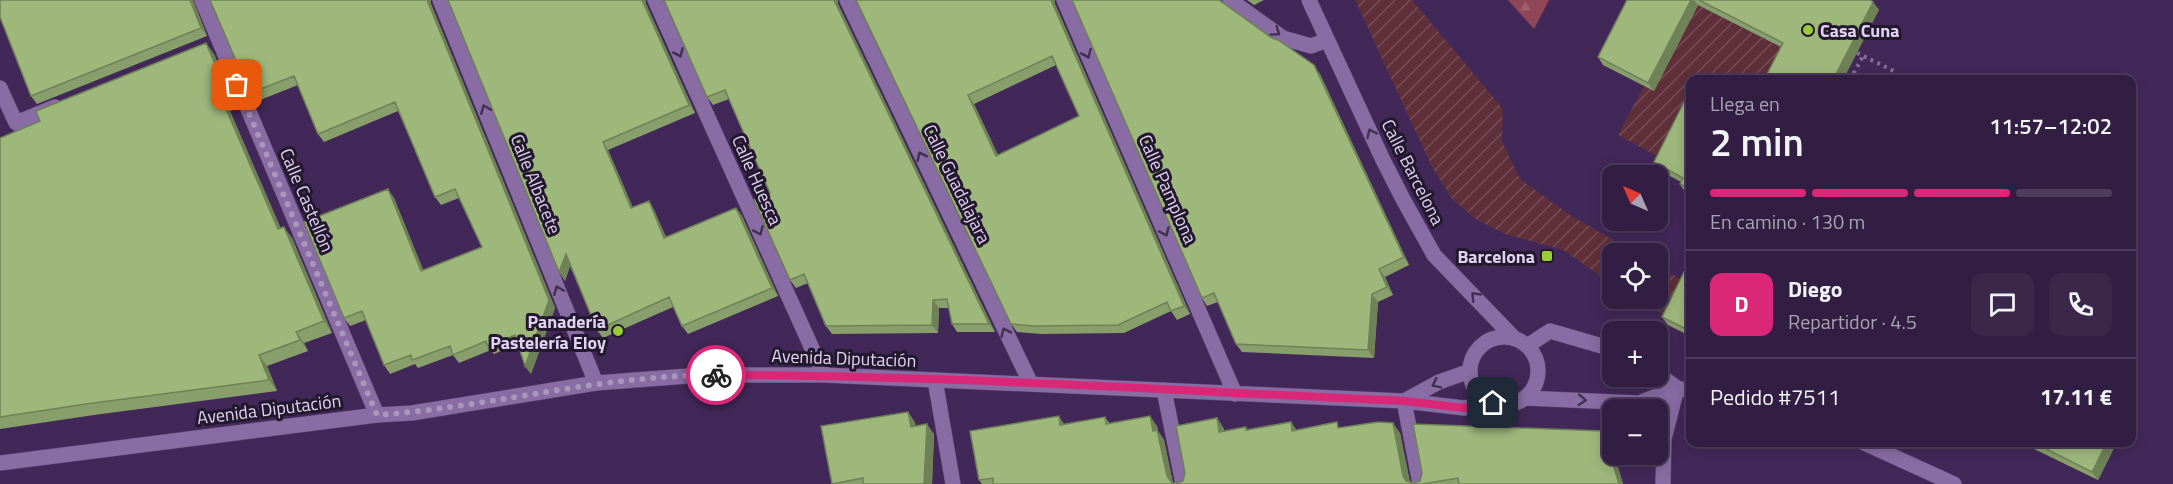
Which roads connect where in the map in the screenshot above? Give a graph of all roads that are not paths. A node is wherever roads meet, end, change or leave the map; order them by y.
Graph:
1 (202, 0) edge
2 (440, 0) edge
3 (655, 0) edge
4 (847, 0) edge
5 (1064, 0) edge
6 (1230, 0) edge
7 (1309, 0) edge
8 (1327, 40) junction
9 (0, 88) edge
10 (69, 102) edge
11 (1521, 342) junction
12 (1602, 345) edge
13 (1470, 370) junction
14 (824, 375) junction
15 (935, 380) junction
16 (1668, 380) edge
17 (596, 383) junction
18 (1031, 384) junction
19 (1164, 390) junction
20 (1684, 390) edge
21 (1235, 394) junction
22 (1524, 398) junction
23 (1404, 401) junction
24 (1493, 403) junction
25 (377, 415) junction
26 (1873, 447) edge
27 (0, 463) edge
28 (952, 484) edge
29 (1182, 484) edge
30 (1420, 484) edge
31 (1663, 484) edge
32 (1954, 484) edge

1 - 25 street, Calle Castellón
17 -> 2 street, Calle Albacete
3 -> 14 street, Calle Huesca
18 -> 4 street, Calle Guadalajara
5 -> 21 street, Calle Pamplona
6 -> 8 street
7 - 8 street, Calle Barcelona
11 -> 8 street, Calle Barcelona
9 - 10 street
11 - 12 street
11 - 13 street
11 - 22 street
13 -> 23 street
13 - 24 street
14 - 15 street, Avenida Diputación
14 - 17 street, Avenida Diputación
15 - 18 street, Avenida Diputación
15 - 28 street
16 - 20 street
17 - 25 street, Avenida Diputación
18 - 19 street, Avenida Diputación
19 - 21 street, Avenida Diputación
19 - 29 street
22 -> 20 street
20 - 31 street
21 - 23 street, Avenida Diputación
22 - 24 street
23 - 24 street, Avenida Diputación
23 - 30 street
25 - 27 street, Avenida Diputación
26 - 32 street

